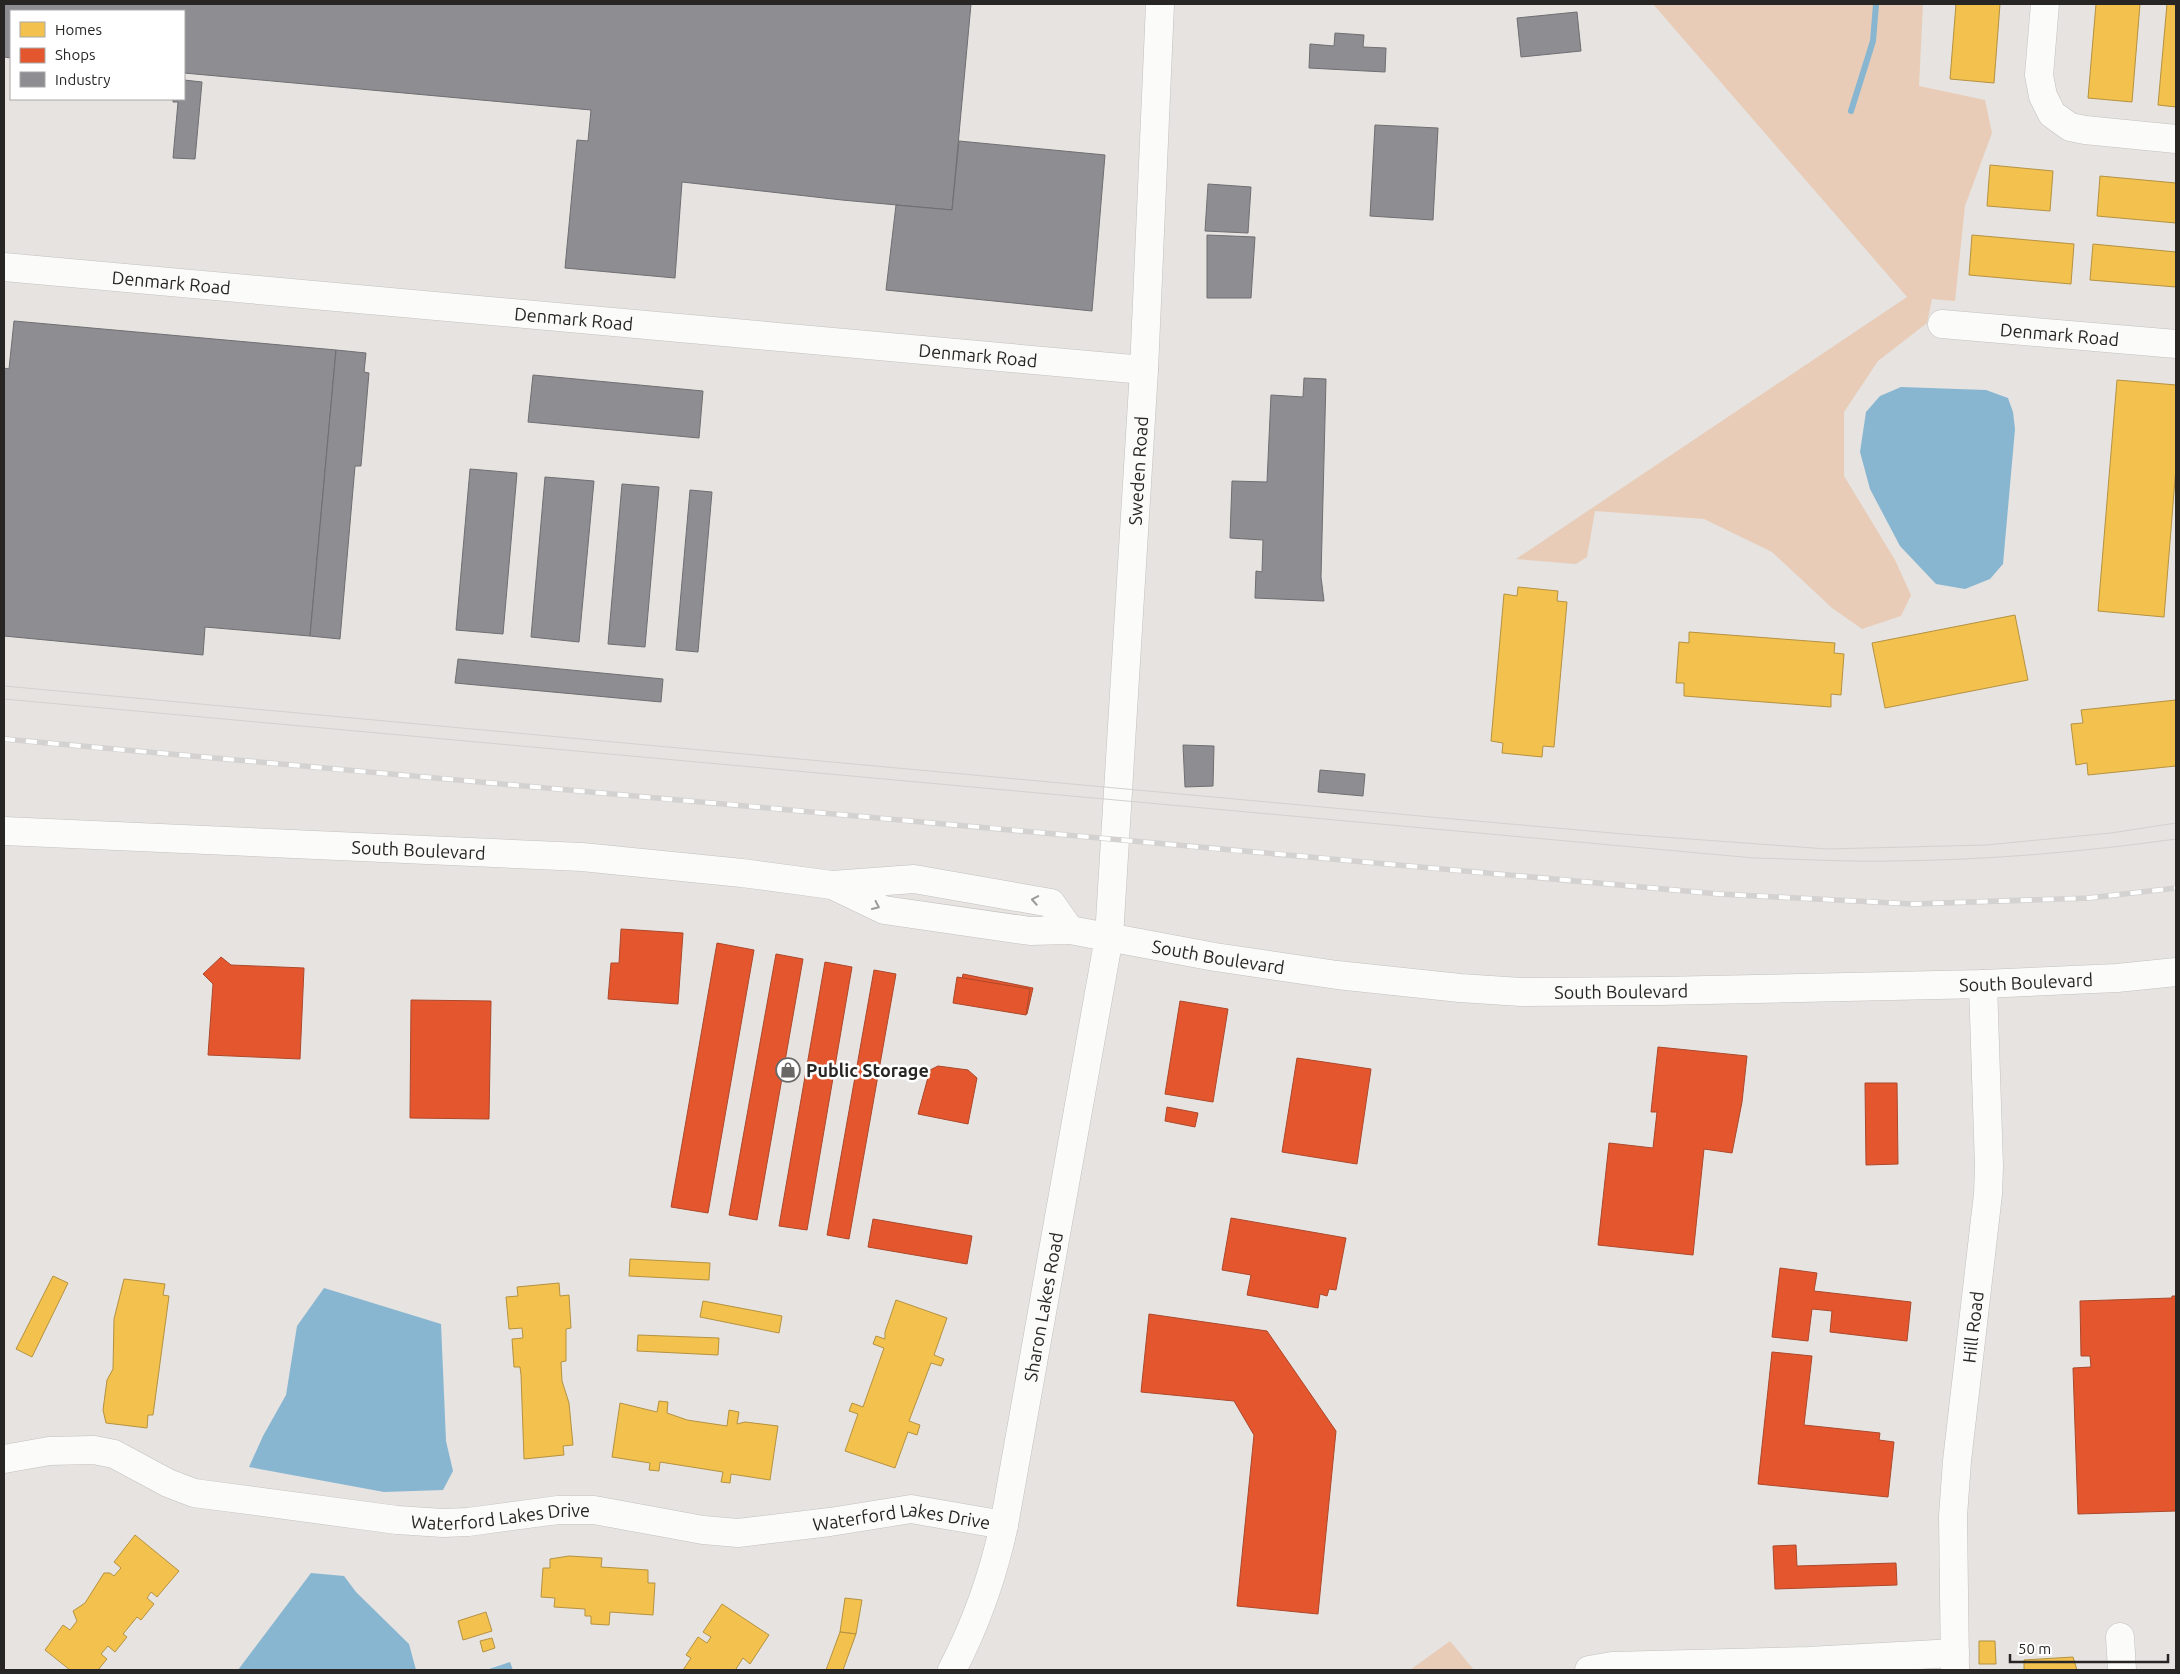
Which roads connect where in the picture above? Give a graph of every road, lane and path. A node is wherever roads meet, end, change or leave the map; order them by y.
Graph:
1 (1160, 4) edge
2 (2045, 4) edge
3 (2176, 139) edge
4 (4, 267) edge
5 (1942, 324) dead end
6 (2176, 344) edge
7 (1144, 370) junction
8 (4, 831) edge
9 (832, 885) junction
10 (1070, 930) junction
11 (1109, 937) junction
12 (2176, 972) edge
13 (1984, 984) junction
14 (4, 1459) edge
15 (1004, 1525) junction
16 (2120, 1637) dead end
17 (1955, 1662) edge
18 (1788, 1665) edge
19 (952, 1670) edge
20 (1589, 1670) edge
21 (2122, 1670) edge

1 - 7 street, Sweden Road
2 - 3 street
4 - 7 street, Denmark Road
5 - 6 street, Denmark Road
7 - 11 street, Sweden Road
8 - 9 street, South Boulevard
9 -> 10 street, South Boulevard
10 -> 9 street, South Boulevard
10 - 11 street, South Boulevard
11 - 13 street, South Boulevard
11 - 15 street, Sharon Lakes Road
12 - 13 street, South Boulevard
13 - 17 street, Hill Road
14 - 15 street, Waterford Lakes Drive
15 - 19 street, Sharon Lakes Road
16 - 21 street
17 - 18 street
18 - 20 street

